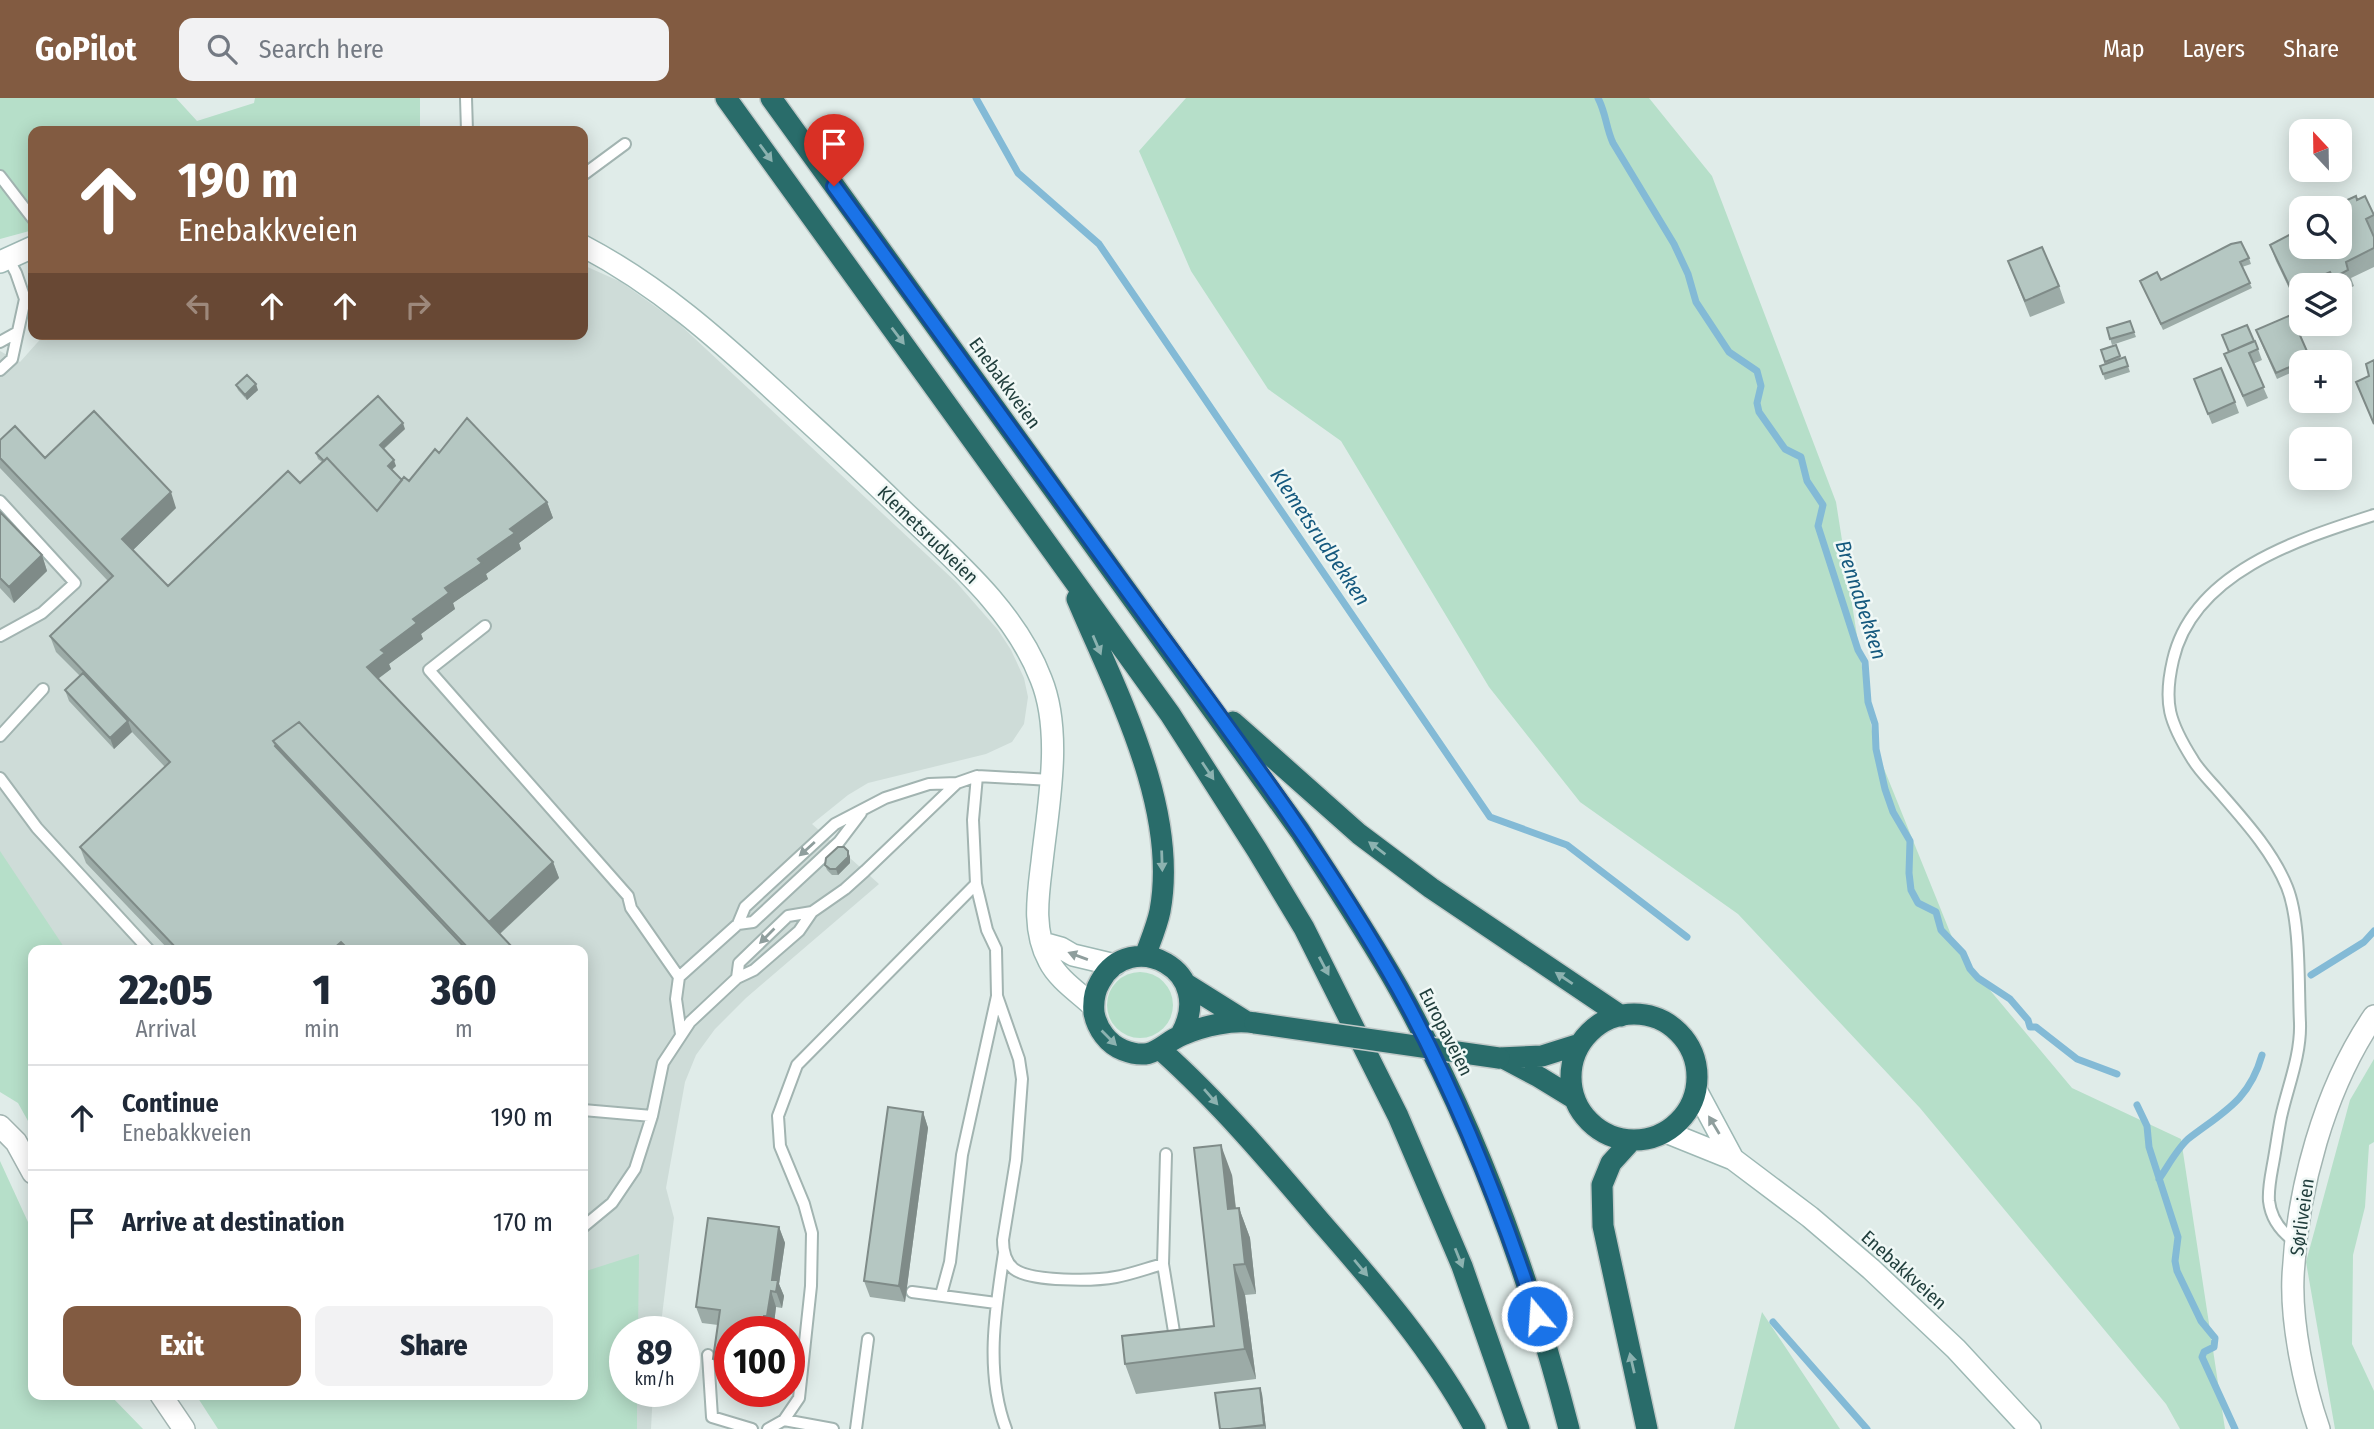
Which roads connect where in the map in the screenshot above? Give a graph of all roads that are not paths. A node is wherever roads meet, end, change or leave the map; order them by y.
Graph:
1 (466, 98) edge
2 (726, 98) edge
3 (771, 98) edge
4 (467, 126) edge
5 (625, 144) dead end
6 (588, 171) edge
7 (0, 176) edge
8 (28, 212) edge
9 (28, 249) edge
10 (588, 249) edge
11 (4, 260) edge
12 (16, 333) junction
13 (0, 342) edge
14 (0, 370) edge
15 (0, 501) edge
16 (2374, 515) edge
17 (1060, 560) junction
18 (485, 626) dead end
19 (0, 636) edge
20 (43, 689) dead end
21 (1203, 694) junction
22 (0, 736) edge
23 (977, 776) junction
24 (0, 778) edge
25 (1051, 780) junction
26 (957, 783) junction
27 (863, 811) junction
28 (976, 884) junction
29 (812, 912) junction
30 (738, 924) junction
31 (1043, 943) junction
32 (144, 945) edge
33 (1144, 956) junction
34 (1115, 965) junction
35 (679, 977) junction
36 (737, 978) junction
37 (1186, 984) junction
38 (998, 996) junction
39 (1093, 1006) junction
40 (1621, 1016) junction
41 (2374, 1016) edge
42 (1250, 1022) junction
43 (681, 1034) junction
44 (1180, 1036) junction
45 (1580, 1044) junction
46 (1161, 1050) junction
47 (1502, 1058) junction
48 (1696, 1090) junction
49 (1574, 1099) junction
50 (588, 1110) edge
51 (652, 1116) junction
52 (0, 1126) edge
53 (1666, 1132) junction
54 (1631, 1140) junction
55 (1166, 1154) dead end
56 (1733, 1159) junction
57 (28, 1164) edge
58 (588, 1223) edge
59 (2297, 1243) junction
60 (1004, 1253) junction
61 (1163, 1264) junction
62 (912, 1292) dead end
63 (941, 1295) junction
64 (996, 1303) junction
65 (1175, 1338) edge
66 (868, 1339) dead end
67 (708, 1355) dead end
68 (164, 1400) edge
69 (785, 1420) junction
70 (184, 1429) edge
71 (752, 1429) edge
72 (768, 1429) edge
73 (833, 1429) edge
74 (856, 1429) edge
75 (1006, 1429) edge
76 (1475, 1429) edge
77 (1519, 1429) edge
78 (1569, 1429) edge
79 (1647, 1429) edge
80 (2030, 1429) edge
81 (2319, 1429) edge

1 - 4 lane
2 -> 17 highway
3 - 21 highway, Enebakkveien
5 - 6 lane
7 - 8 lane
9 - 11 street
10 - 25 street, Klemetsrudveien
11 - 12 lane
12 - 13 lane
12 - 14 lane
15 - 19 lane
16 - 59 lane
17 -> 33 highway
17 -> 77 highway
18 - 35 lane
20 - 22 lane
40 -> 21 highway
21 - 78 highway, Europaveien
23 - 25 lane
23 - 26 lane
23 - 28 lane
24 - 32 lane
25 - 31 street, Klemetsrudveien
26 - 27 lane
26 - 29 lane
27 - 30 lane
27 -> 30 lane
28 - 38 lane
28 - 69 lane
29 - 36 lane
29 -> 36 lane
30 - 35 lane
34 -> 31 street
31 - 39 street, Klemetsrudveien
33 - 34 highway
33 - 37 highway
34 - 39 highway
35 - 43 lane
36 - 43 lane
37 - 42 highway
37 - 44 highway
38 - 60 lane
38 - 63 lane
39 -> 46 highway
40 - 45 highway
40 - 48 highway
41 - 59 street, Sørliveien
42 - 44 highway
42 - 47 highway, bridge
43 - 51 lane
44 - 46 highway
45 - 47 highway
45 - 49 highway
46 -> 76 highway
47 - 49 highway
48 - 53 highway
56 -> 48 street, Enebakkveien
49 - 54 highway
50 - 51 lane
51 - 58 lane
52 - 57 street
53 - 54 highway
53 - 56 street, Enebakkveien
79 -> 54 highway
55 - 61 lane
56 - 80 street, Enebakkveien
59 - 81 street, Sørliveien
60 - 61 lane
60 - 64 lane
61 - 65 lane
62 - 63 lane
63 - 64 lane
64 - 75 lane
66 - 74 lane
67 - 71 lane
68 - 70 street
69 - 72 lane
69 - 73 lane

